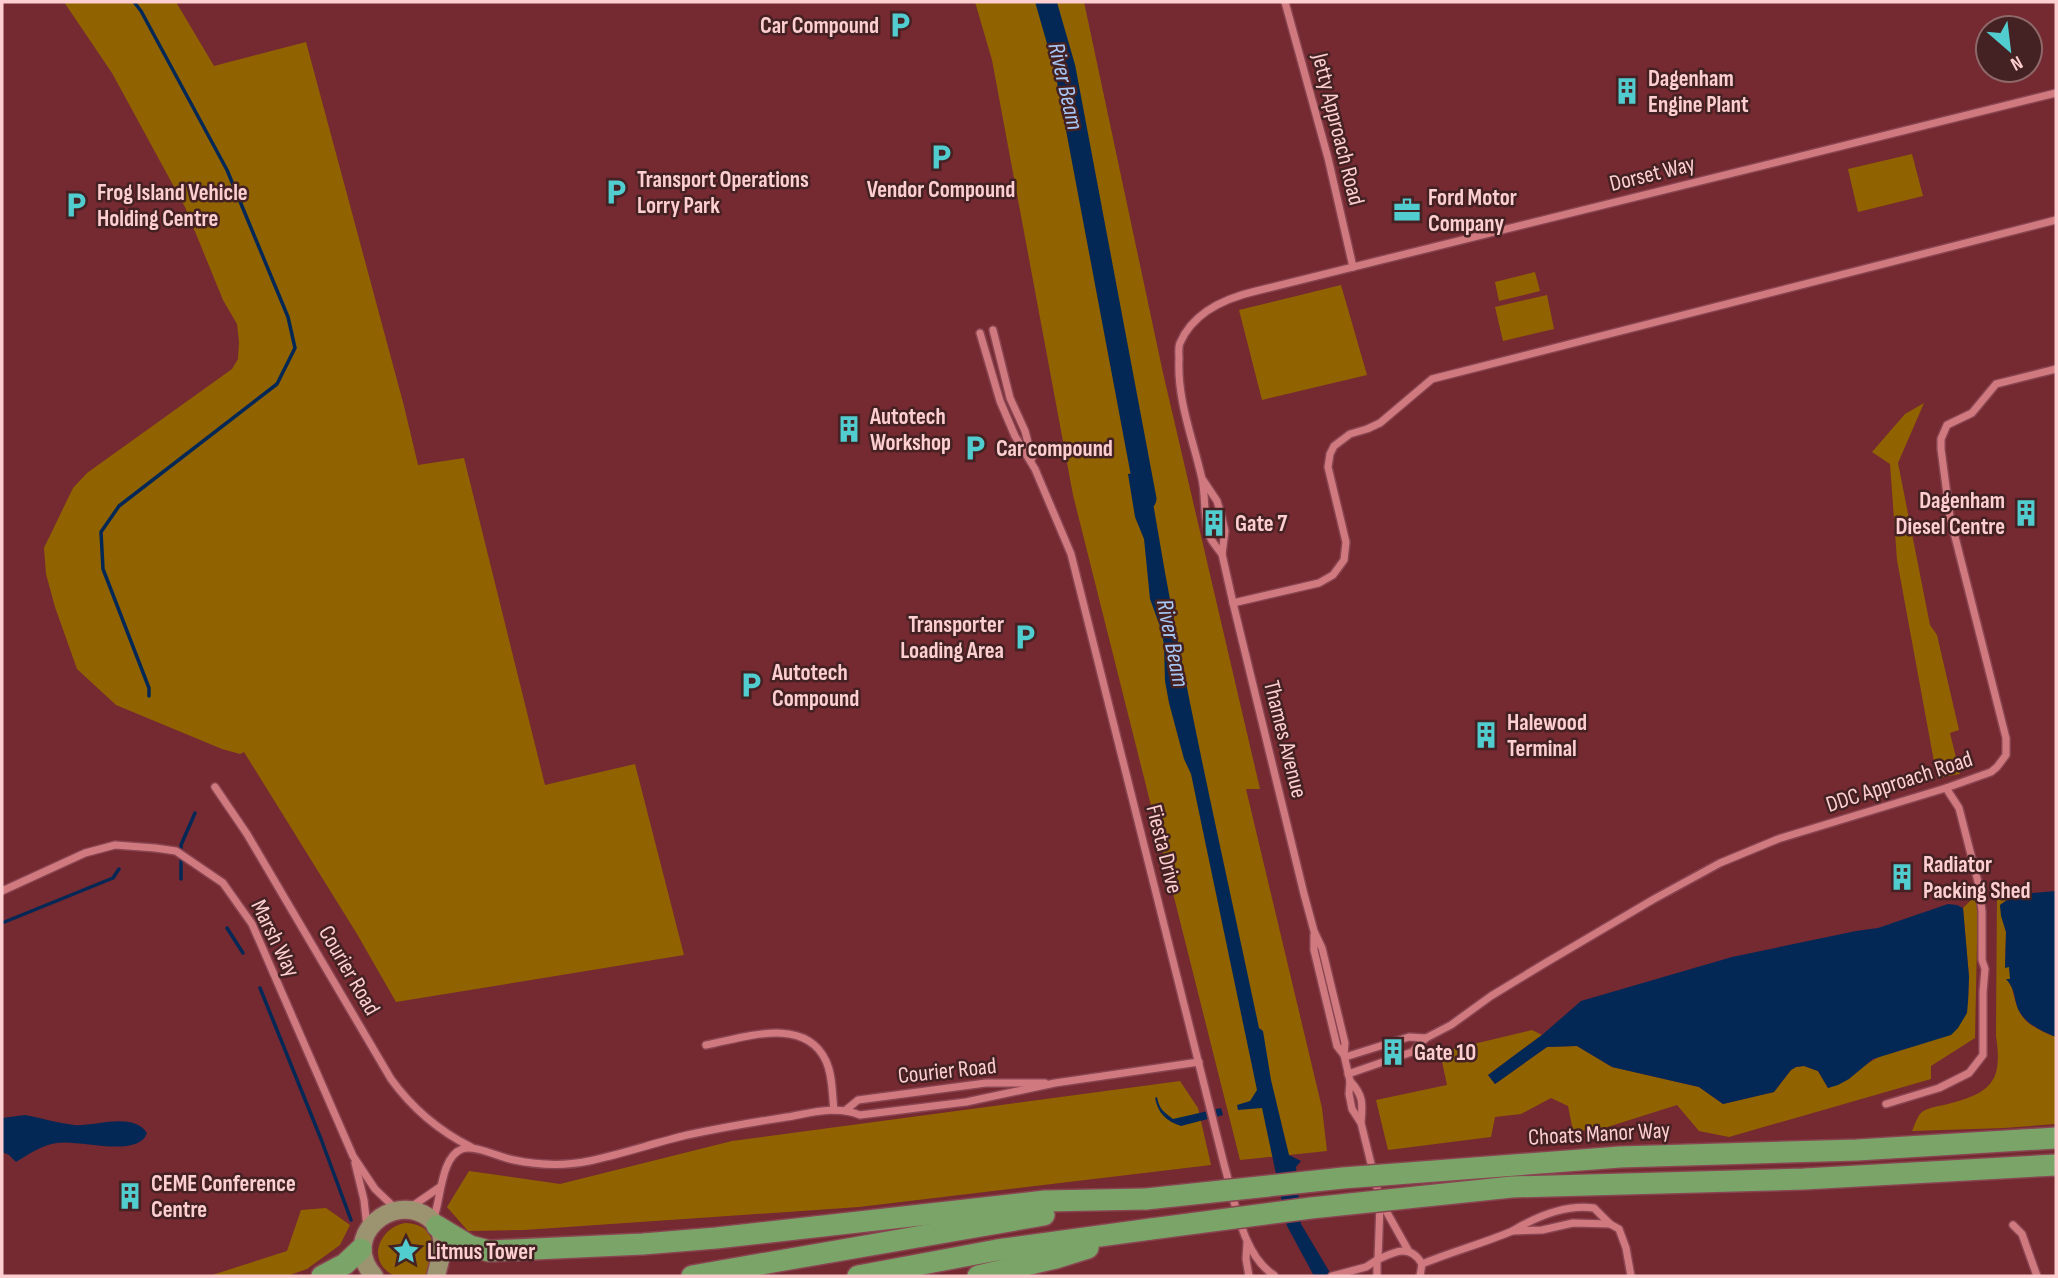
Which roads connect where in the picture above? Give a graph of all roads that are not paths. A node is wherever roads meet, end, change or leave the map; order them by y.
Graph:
1 (1285, 2) edge
2 (2056, 93) edge
3 (2056, 220) edge
4 (1353, 267) junction
5 (1256, 291) joint
6 (993, 330) dead end
7 (980, 333) dead end
8 (2056, 369) edge
9 (1035, 469) junction
10 (1202, 478) junction
11 (1222, 554) junction
12 (1233, 603) junction
13 (215, 787) dead end
14 (1946, 788) junction
15 (2, 891) edge
16 (1426, 1038) junction
17 (706, 1045) dead end
18 (1344, 1056) junction
19 (1199, 1062) junction
20 (1349, 1077) junction
21 (1055, 1083) junction
22 (1886, 1104) dead end
23 (847, 1109) junction
24 (834, 1110) junction
25 (2056, 1138) edge
26 (475, 1149) junction
27 (354, 1156) junction
28 (2056, 1165) edge
29 (440, 1187) junction
30 (1146, 1199) junction
31 (1380, 1200) junction
32 (401, 1211) junction
33 (435, 1223) junction
34 (1610, 1224) junction
35 (2013, 1225) dead end
36 (1151, 1229) junction
37 (1511, 1232) junction
38 (364, 1240) junction
39 (1247, 1242) junction
40 (1408, 1250) junction
41 (1377, 1259) junction
42 (1422, 1264) junction
43 (322, 1276) edge
44 (374, 1276) edge
45 (436, 1276) edge
46 (692, 1276) edge
47 (858, 1276) edge
48 (978, 1276) edge
49 (1249, 1276) edge
50 (1259, 1276) edge
51 (1275, 1276) edge
52 (1332, 1276) edge
53 (1377, 1276) edge
54 (1420, 1276) edge
55 (1631, 1276) edge
56 (2037, 1276) edge

1 - 4 street, Jetty Approach Road
2 - 4 street, Dorset Way
3 - 12 street
4 - 5 street, Dorset Way
5 - 10 street, Thames Avenue
6 - 9 street, Fiesta Drive
7 - 9 street, Fiesta Drive
8 - 14 street, DDC Approach Road
9 - 19 street, Fiesta Drive
10 - 11 street, Thames Avenue
10 - 11 street, Thames Avenue
11 - 12 street, Thames Avenue
12 - 18 street, Thames Avenue
13 - 26 street, Courier Road
14 - 16 street, DDC Approach Road
14 - 22 street
15 - 27 street, Marsh Way
16 - 18 street
16 - 20 street, DDC Approach Road
17 - 24 street
18 - 20 street, Thames Avenue
19 - 21 street, Courier Road
19 - 39 street, Fiesta Drive
20 - 31 street, Thames Avenue
21 - 23 street, Courier Road
21 - 23 street, Courier Road
23 - 24 street, Courier Road
24 - 26 street, Courier Road
25 - 30 highway, Choats Manor Way, bridge
26 - 29 street
27 - 32 street, Marsh Way
27 - 38 street, Marsh Way
28 - 36 highway, bridge
29 - 32 street
29 - 33 street
30 - 33 highway
30 - 46 highway
31 - 40 street, Thames Avenue
31 - 41 street, Thames Avenue
32 - 33 main road
32 - 38 main road
33 - 45 main road
34 - 37 street
34 - 37 street
34 - 55 street
35 - 56 street
36 - 47 highway
36 - 48 highway
37 - 42 street
38 - 43 highway
38 - 44 main road
39 - 49 street, Fiesta Drive
39 - 51 street, Fiesta Drive
40 - 41 street
40 - 42 street, Thames Avenue
41 - 52 street
41 - 53 street, Thames Avenue
42 - 54 street
50 - 51 street

